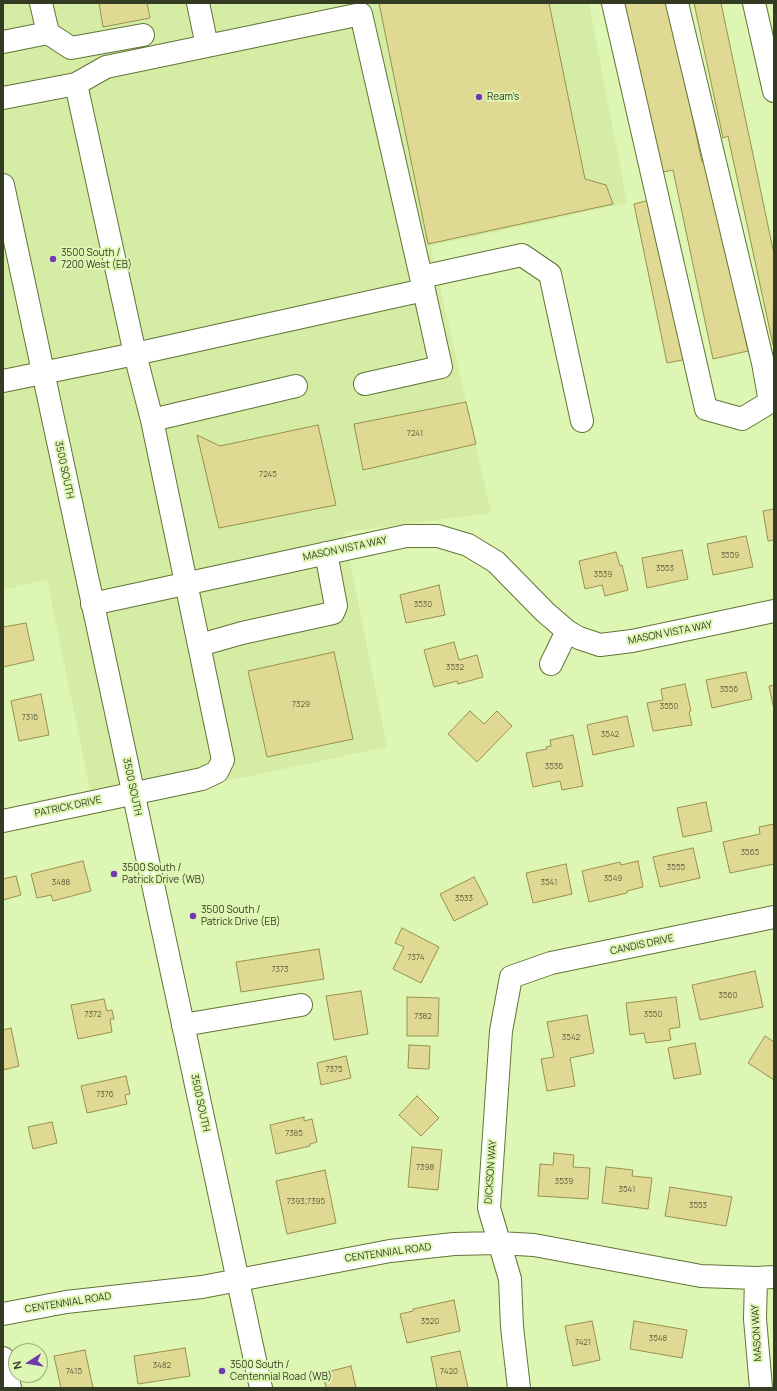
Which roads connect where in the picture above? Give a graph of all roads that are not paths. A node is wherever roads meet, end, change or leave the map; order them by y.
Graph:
1 (41, 3) edge
2 (198, 3) edge
3 (613, 3) edge
4 (677, 3) edge
5 (754, 3) edge
6 (360, 9) edge
7 (48, 33) junction
8 (143, 35) dead end
9 (3, 42) edge
10 (207, 46) junction
11 (76, 84) junction
12 (774, 91) edge
13 (3, 98) edge
14 (3, 185) edge
15 (7, 218) edge
16 (422, 284) junction
17 (135, 354) junction
18 (43, 373) junction
19 (3, 381) edge
20 (365, 384) dead end
21 (296, 386) dead end
22 (152, 420) junction
23 (582, 421) dead end
24 (326, 553) junction
25 (188, 584) junction
26 (92, 604) junction
27 (774, 611) edge
28 (567, 631) junction
29 (200, 645) junction
30 (551, 664) dead end
31 (133, 793) junction
32 (3, 821) edge
33 (774, 917) edge
34 (511, 977) joint
35 (301, 1005) dead end
36 (183, 1025) junction
37 (499, 1243) junction
38 (765, 1278) edge
39 (238, 1280) junction
40 (3, 1314) edge
41 (3, 1358) edge
42 (10, 1388) edge
43 (261, 1388) edge
44 (519, 1388) edge
45 (761, 1388) edge

1 - 7 street
2 - 10 street
3 - 4 street
5 - 12 street
6 - 10 street
6 - 16 street
7 - 8 street
7 - 9 street
10 - 11 street
11 - 13 street
11 - 17 street, PATRICK DRIVE
14 - 15 street, 3500 SOUTH
15 - 18 street, 3500 SOUTH
16 - 17 street
16 - 20 street
16 - 23 street
17 - 18 street
17 - 22 street, PATRICK DRIVE
18 - 19 street
18 - 26 street, 3500 SOUTH
21 - 22 street
22 - 25 street, PATRICK DRIVE
24 - 25 street, MASON VISTA WAY
24 - 28 street, MASON VISTA WAY
24 - 29 street
25 - 26 street, MASON VISTA WAY
25 - 29 street, PATRICK DRIVE
26 - 31 street, 3500 SOUTH
27 - 28 street, MASON VISTA WAY
28 - 30 street
29 - 31 street, PATRICK DRIVE
31 - 32 street, PATRICK DRIVE
31 - 36 street, 3500 SOUTH
33 - 34 street, CANDIS DRIVE
34 - 37 street, DICKSON WAY
35 - 36 street
36 - 39 street, 3500 SOUTH
37 - 38 street, CENTENNIAL ROAD
37 - 39 street, CENTENNIAL ROAD
37 - 44 street, DICKSON WAY
38 - 45 street, MASON WAY
39 - 40 street, CENTENNIAL ROAD
39 - 43 street, 3500 SOUTH
41 - 42 street

